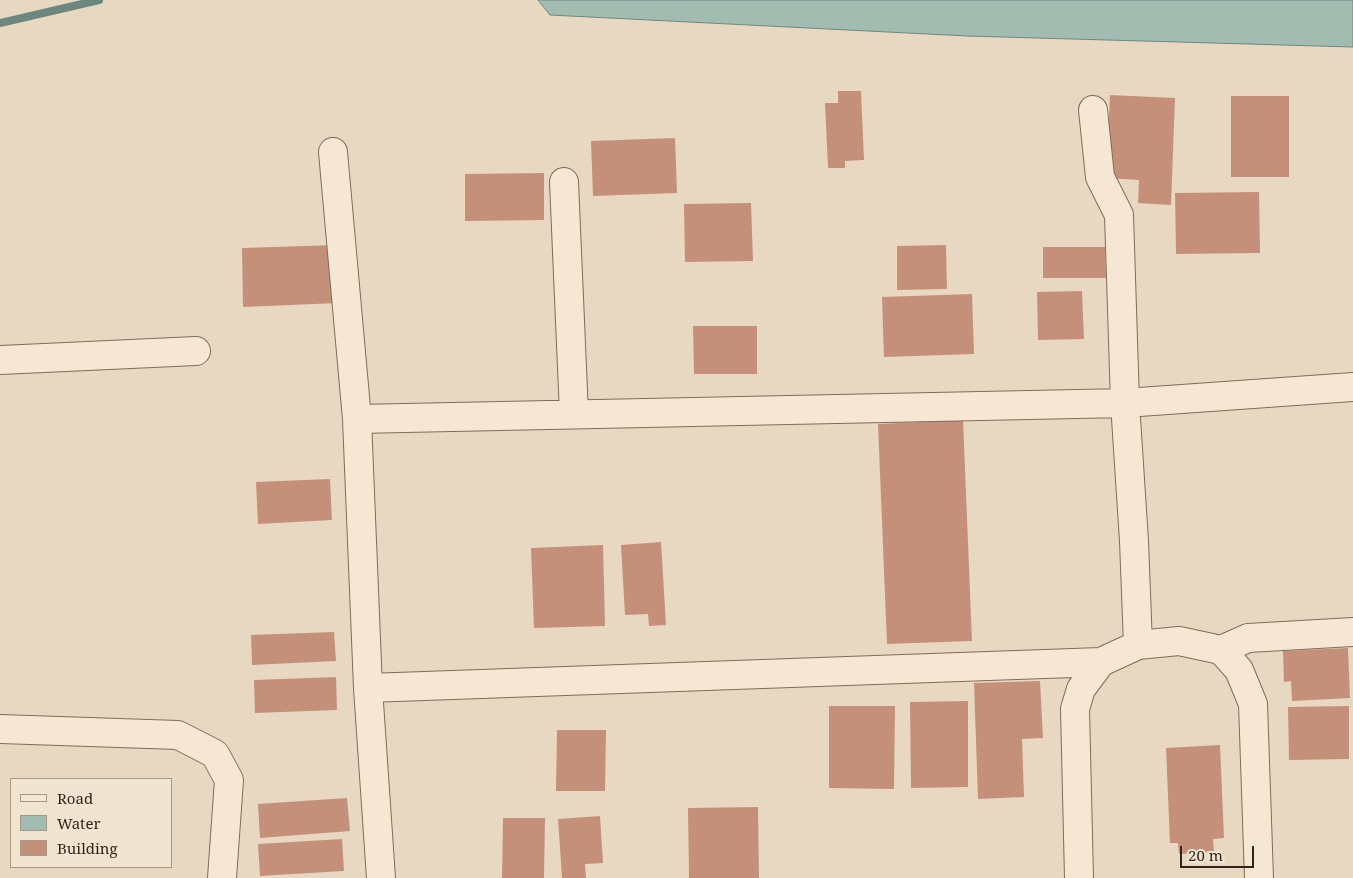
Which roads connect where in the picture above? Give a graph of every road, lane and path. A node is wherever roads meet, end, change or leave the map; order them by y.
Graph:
1 (1092, 110) dead end
2 (333, 152) dead end
3 (564, 182) dead end
4 (196, 351) dead end
5 (0, 360) edge
6 (1353, 387) edge
7 (1125, 403) junction
8 (574, 414) junction
9 (357, 419) junction
10 (1353, 632) edge
11 (1138, 645) junction
12 (1221, 650) junction
13 (1102, 662) junction
14 (368, 688) junction
15 (0, 729) edge
16 (222, 878) edge
17 (380, 878) edge
18 (1079, 878) edge
19 (1259, 878) edge

1 - 7 street
2 - 9 street
3 - 8 street
4 - 5 street
6 - 7 street
7 - 8 street
7 - 11 street
8 - 9 street
9 - 14 street
10 - 12 street
11 - 12 street
11 - 13 street
12 - 19 street
13 - 14 street
13 - 18 street
14 - 17 street
15 - 16 street

